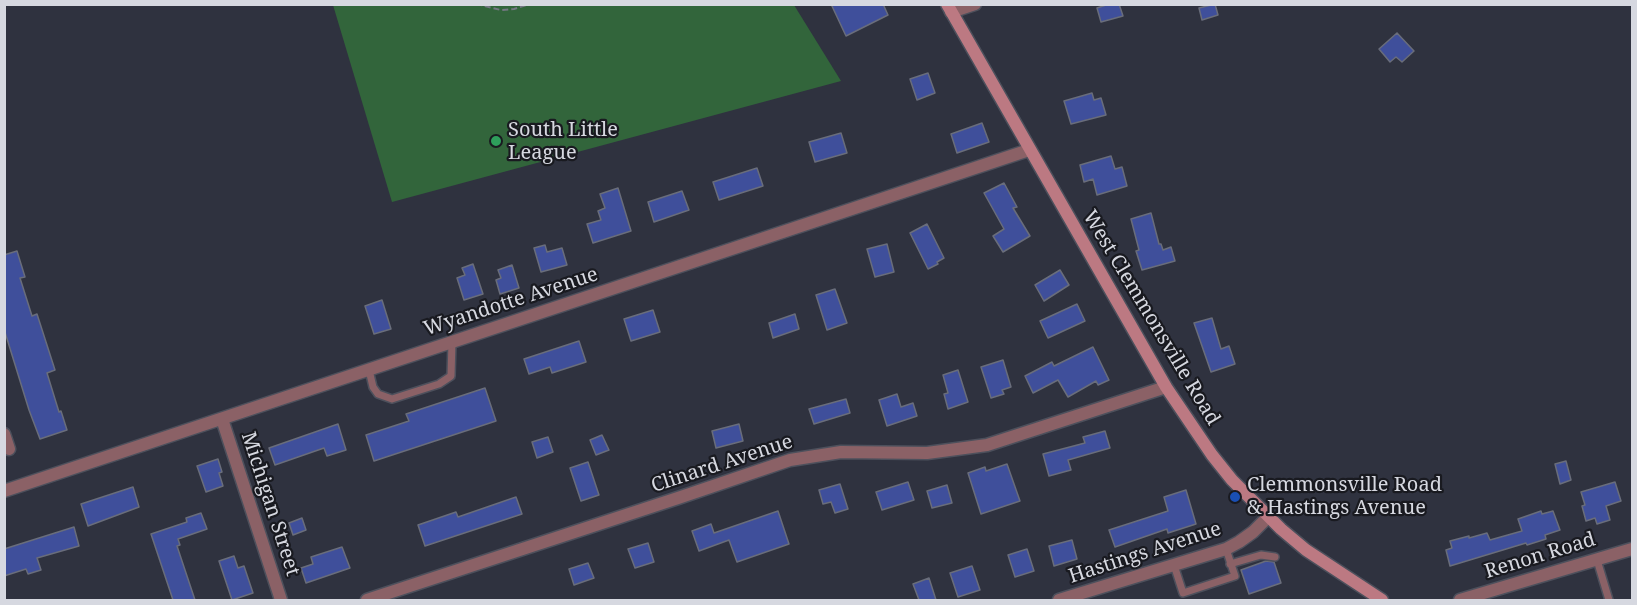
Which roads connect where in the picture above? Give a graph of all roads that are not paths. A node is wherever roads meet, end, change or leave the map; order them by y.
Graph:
1 (975, 4) edge
2 (949, 8) edge
3 (1029, 150) junction
4 (452, 342) junction
5 (369, 370) junction
6 (1166, 387) junction
7 (222, 419) junction
8 (4, 434) edge
9 (9, 449) dead end
10 (4, 491) edge
11 (1269, 516) junction
12 (1226, 549) junction
13 (1632, 549) edge
14 (1275, 557) dead end
15 (1597, 560) junction
16 (1230, 564) junction
17 (1174, 565) junction
18 (281, 600) edge
19 (367, 600) edge
20 (1059, 600) edge
21 (1382, 600) edge
22 (1460, 600) edge
23 (1609, 600) edge

1 - 2 street
2 - 3 main road, West Clemmonsville Road
3 - 4 street, Wyandotte Avenue
3 - 6 main road, West Clemmonsville Road
4 - 5 street, Wyandotte Avenue
4 - 5 lane
5 - 7 street, Wyandotte Avenue
6 - 11 main road, West Clemmonsville Road
6 - 19 street, Clinard Avenue
7 - 10 street, Wyandotte Avenue
7 - 18 street, Michigan Street
8 - 9 street
11 - 12 street, Hastings Avenue
11 - 21 main road, West Clemmonsville Road
12 - 16 lane
12 - 17 street, Hastings Avenue
13 - 15 street, Renon Road
14 - 16 lane
15 - 22 street, Renon Road
15 - 23 lane
16 - 17 lane
17 - 20 street, Hastings Avenue

